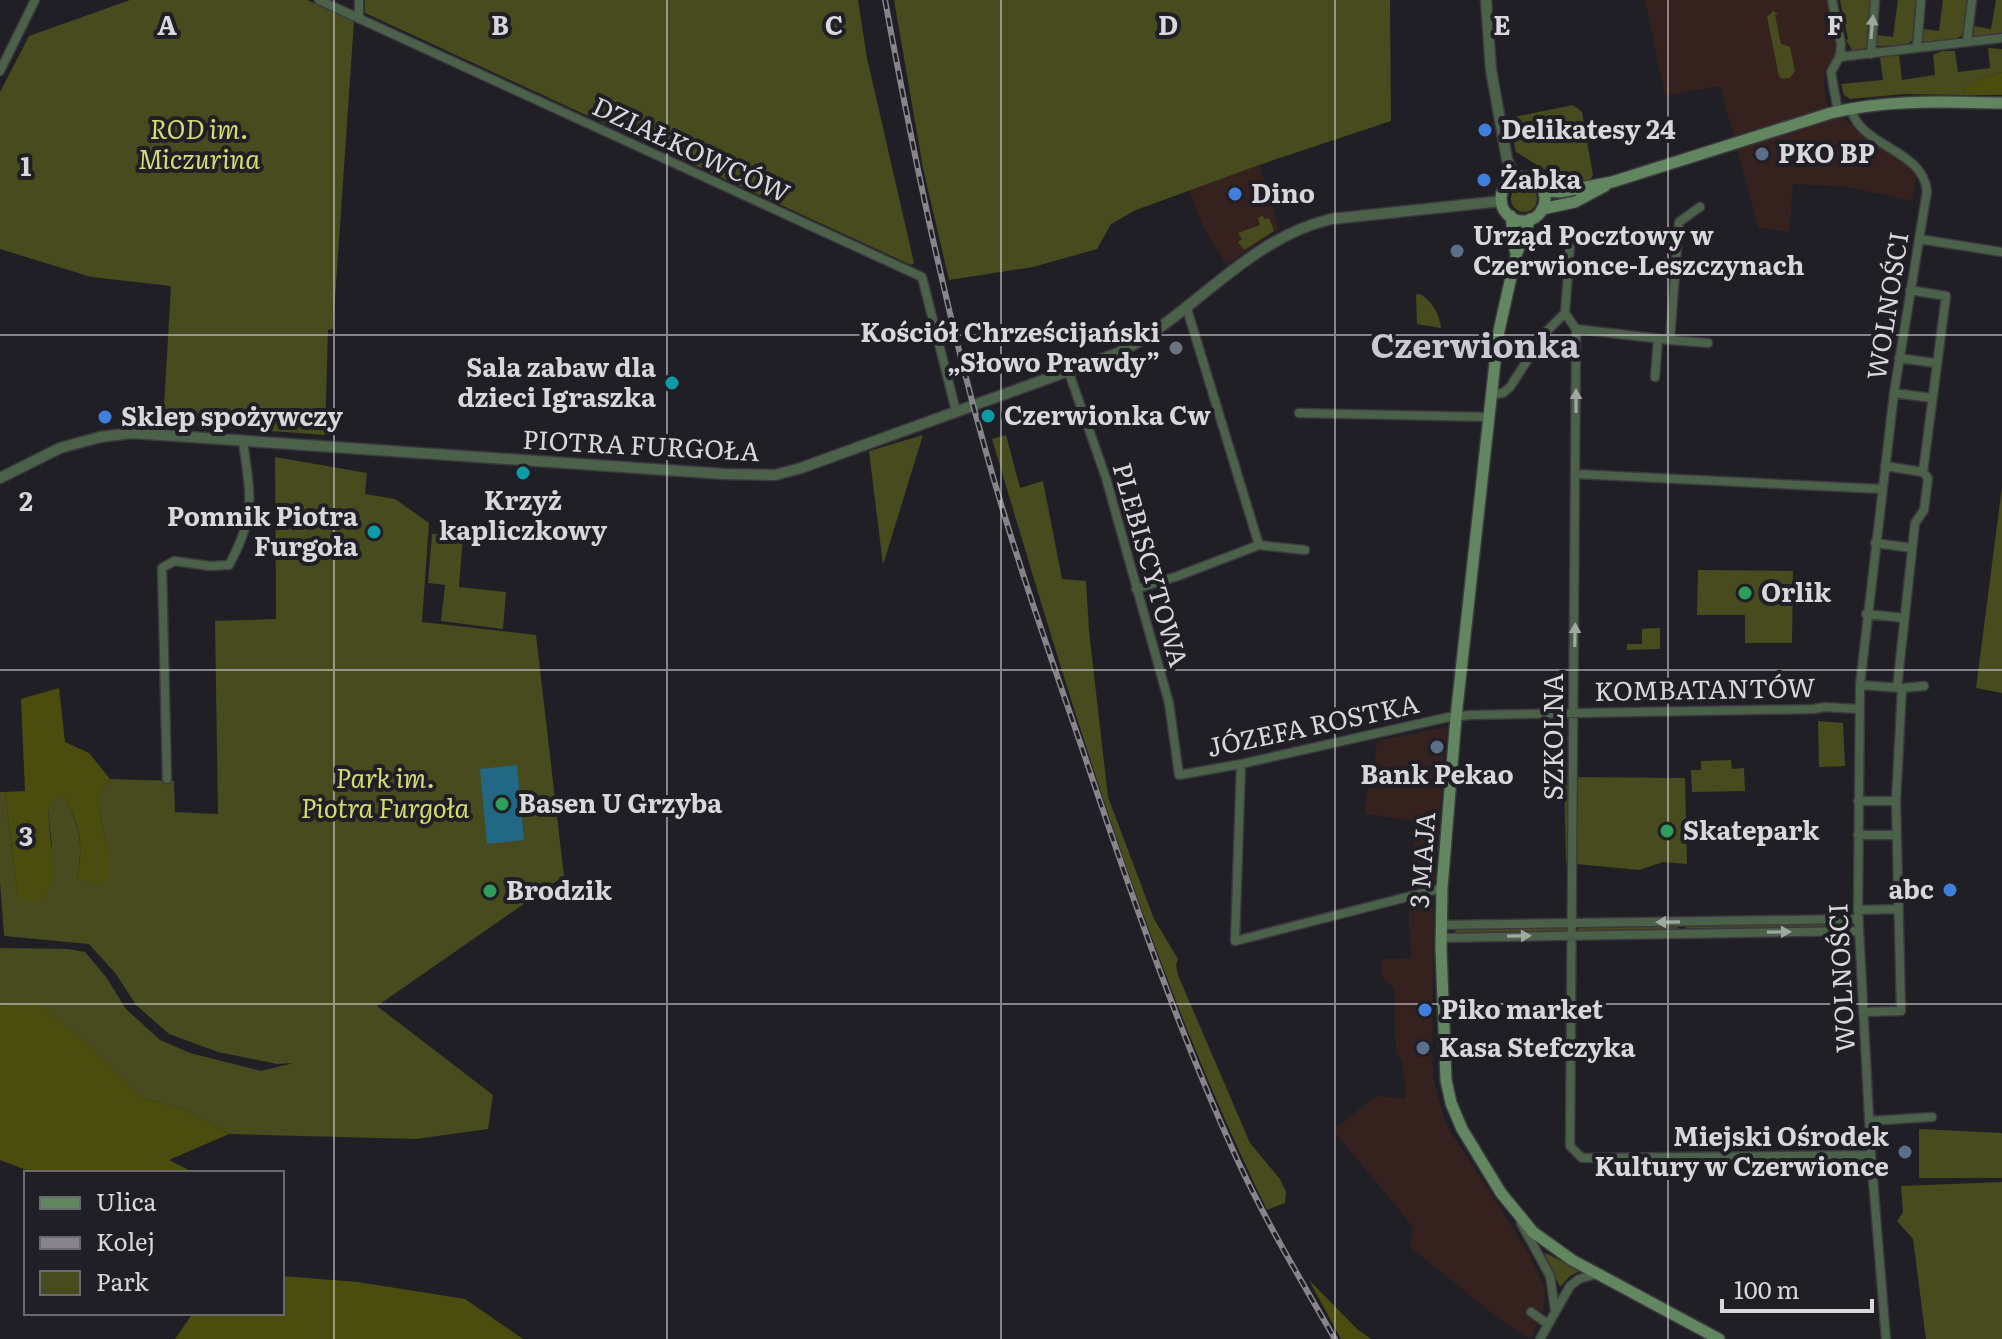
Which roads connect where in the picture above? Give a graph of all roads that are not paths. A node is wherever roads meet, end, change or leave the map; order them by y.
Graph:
1 (35, 0) edge
2 (319, 0) edge
3 (359, 0) edge
4 (1486, 0) edge
5 (1832, 0) edge
6 (1875, 0) edge
7 (1921, 0) edge
8 (1972, 0) edge
9 (359, 18) junction
10 (2002, 38) edge
11 (1967, 41) junction
12 (1917, 47) junction
13 (1871, 54) junction
14 (1839, 57) junction
15 (0, 71) edge
16 (2002, 103) edge
17 (1851, 109) junction
18 (1838, 112) junction
19 (1515, 179) junction
20 (1612, 182) junction
21 (1544, 191) junction
22 (1502, 201) junction
23 (1700, 207) dead end
24 (1542, 209) junction
25 (1511, 216) junction
26 (1530, 219) junction
27 (1919, 239) junction
28 (1570, 246) dead end
29 (2002, 252) edge
30 (1516, 255) junction
31 (1910, 290) junction
32 (1187, 309) junction
33 (1565, 313) junction
34 (1576, 329) junction
35 (1658, 339) junction
36 (1670, 340) junction
37 (1708, 343) dead end
38 (1899, 358) junction
39 (1935, 363) junction
40 (1068, 370) junction
41 (1655, 377) dead end
42 (1894, 393) junction
43 (1491, 395) junction
44 (1932, 398) junction
45 (956, 411) junction
46 (1299, 413) dead end
47 (1488, 417) junction
48 (243, 441) junction
49 (1885, 466) junction
50 (1923, 472) junction
51 (1576, 474) junction
52 (0, 478) edge
53 (1882, 489) junction
54 (1875, 543) junction
55 (1259, 545) junction
56 (1912, 548) junction
57 (1305, 550) dead end
58 (1136, 589) junction
59 (1866, 614) junction
60 (1904, 618) junction
61 (1860, 685) junction
62 (1924, 686) dead end
63 (1900, 688) junction
64 (1859, 709) junction
65 (1574, 713) junction
66 (1456, 717) junction
67 (1241, 764) junction
68 (1179, 775) joint
69 (167, 779) dead end
70 (1858, 801) junction
71 (1896, 801) junction
72 (1858, 835) junction
73 (1896, 835) junction
74 (1442, 888) junction
75 (1897, 909) junction
76 (1858, 915) junction
77 (1573, 923) junction
78 (1441, 931) junction
79 (1859, 931) junction
80 (1573, 935) junction
81 (1863, 1012) junction
82 (1932, 1117) dead end
83 (1869, 1121) junction
84 (1871, 1155) junction
85 (1514, 1211) junction
86 (1596, 1274) junction
87 (1555, 1310) junction
88 (1531, 1312) dead end
89 (1548, 1324) junction
90 (1540, 1339) edge
91 (1719, 1339) edge
92 (1886, 1339) edge

1 - 15 street
2 - 9 street, DZIAŁKOWCÓW
3 - 9 street
4 - 19 street
5 - 14 street
13 -> 6 street
7 - 12 street
8 - 11 street
9 - 45 street, DZIAŁKOWCÓW
10 - 11 street
11 - 12 street
12 - 13 street
13 - 14 street
14 - 18 street
16 - 17 main road
17 - 18 main road
17 - 27 street, WOLNOŚCI
18 - 20 main road
19 - 21 main road
19 - 22 main road
20 - 21 main road
20 - 24 main road
21 - 24 main road
22 - 25 main road
22 - 32 street, PIOTRA FURGOŁA
23 - 36 street
24 - 26 main road
25 - 26 main road
25 - 30 main road, 3 MAJA
26 - 30 main road, 3 MAJA
27 - 29 street
27 - 31 street, WOLNOŚCI
28 - 33 street
30 - 43 main road, 3 MAJA
31 - 38 street, WOLNOŚCI
31 - 39 street
32 - 40 street, PIOTRA FURGOŁA
32 - 55 street
33 - 34 street
33 - 43 street
34 - 35 street
51 -> 34 street, SZKOLNA
35 - 36 street
35 - 41 street
36 - 37 street
38 - 39 street
38 - 42 street, WOLNOŚCI
39 - 44 street
40 - 45 street, PIOTRA FURGOŁA
40 - 58 street, PLEBISCYTOWA
42 - 44 street
42 - 49 street, WOLNOŚCI
43 - 47 main road, 3 MAJA
44 - 50 street
45 - 48 street, PIOTRA FURGOŁA
46 - 47 street
47 - 66 main road, 3 MAJA
48 - 52 street, PIOTRA FURGOŁA
48 - 69 street
49 - 50 street
49 - 53 street, WOLNOŚCI
50 - 56 street
51 - 53 street
65 -> 51 street, SZKOLNA
53 - 54 street, WOLNOŚCI
54 - 56 street
54 - 59 street, WOLNOŚCI
55 - 57 street
55 - 58 street
56 - 60 street
58 - 68 street, PLEBISCYTOWA
59 - 60 street
59 - 61 street, WOLNOŚCI
60 - 63 street
61 - 63 street
61 - 64 street, WOLNOŚCI
62 - 63 street
63 - 71 street
64 - 65 street, KOMBATANTÓW
64 - 70 street, WOLNOŚCI
65 - 66 street, KOMBATANTÓW
65 - 77 street, SZKOLNA
66 - 67 street, JÓZEFA ROSTKA
66 - 74 main road, 3 MAJA
67 - 68 street, JÓZEFA ROSTKA
67 - 74 street
70 - 71 street
70 - 72 street, WOLNOŚCI
71 - 73 street
72 - 73 street
72 - 76 street, WOLNOŚCI
73 - 75 street
74 - 78 main road, 3 MAJA
75 - 76 street
75 - 81 street
76 -> 77 street
76 - 79 street, WOLNOŚCI
77 - 78 street
77 - 80 street, SZKOLNA
78 -> 80 street
78 - 85 main road, 3 MAJA
80 -> 79 street
79 - 81 street, WOLNOŚCI
80 - 84 street, SZKOLNA
81 - 83 street, WOLNOŚCI
82 - 83 street
83 - 84 street, WOLNOŚCI
84 - 92 street, WOLNOŚCI
85 - 86 main road, 3 MAJA
85 - 87 street
86 - 87 street
86 - 91 main road, 3 MAJA
87 - 89 street
88 - 89 street
89 - 90 street

